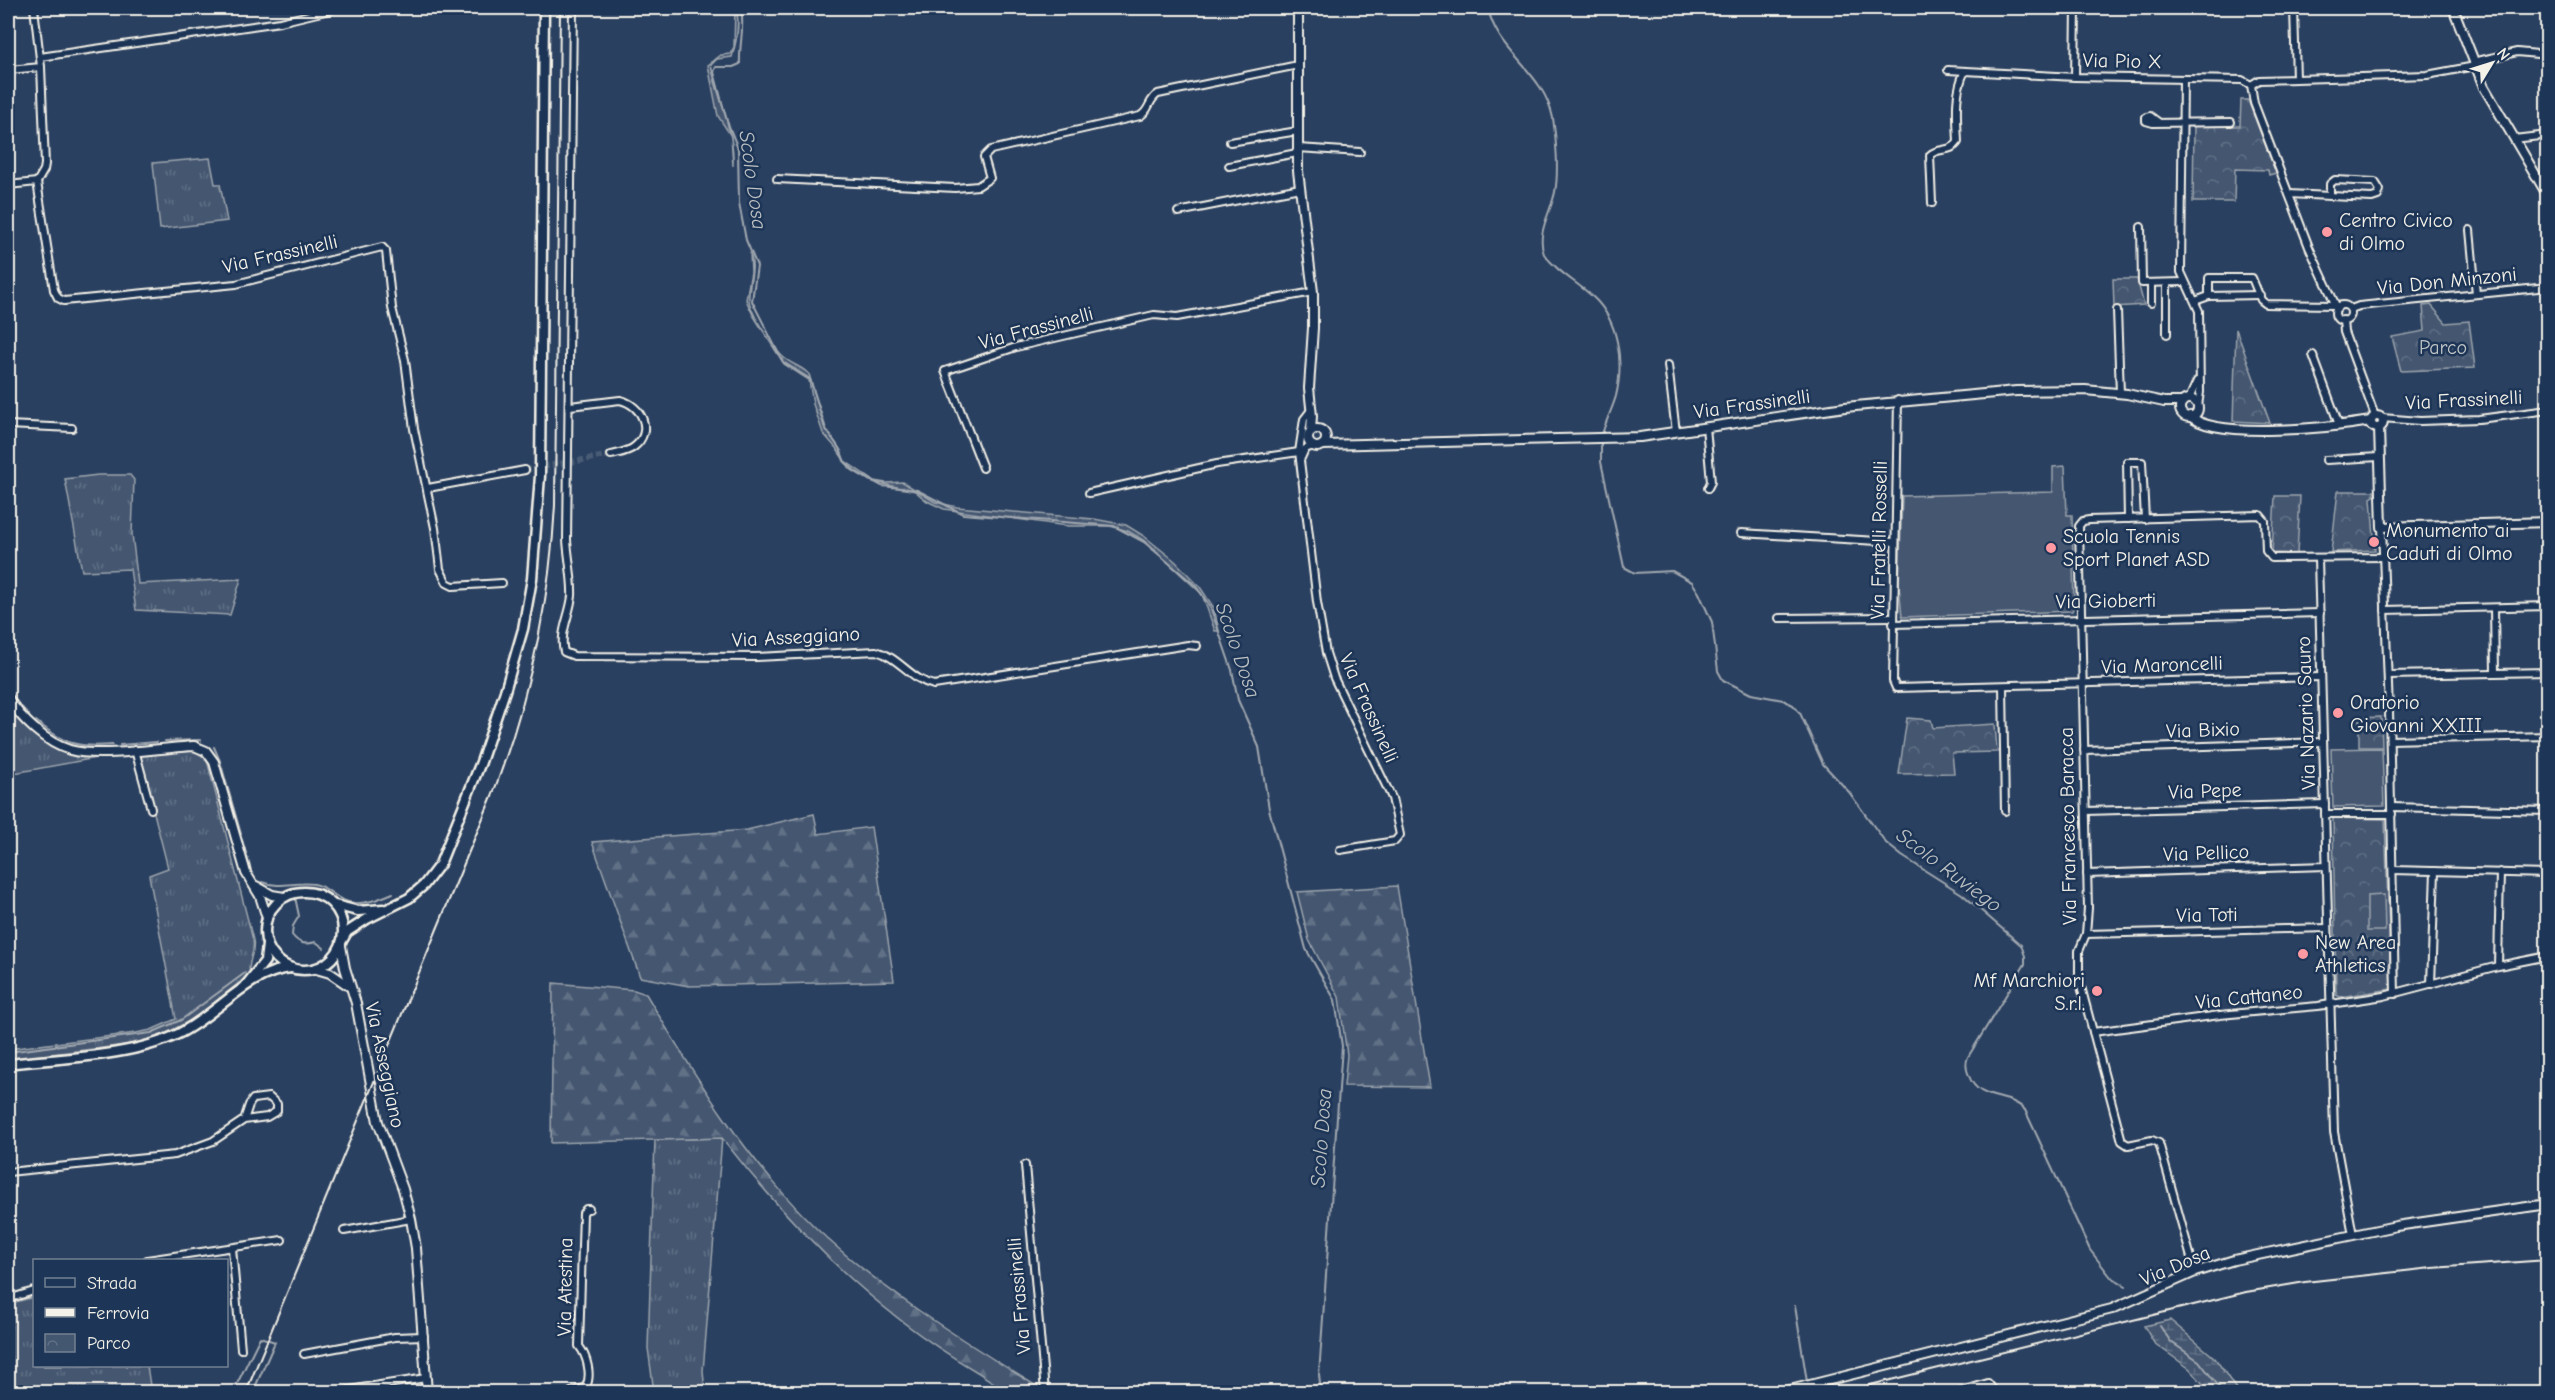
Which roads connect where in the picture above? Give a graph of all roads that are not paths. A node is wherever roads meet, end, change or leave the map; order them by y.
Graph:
1 (34, 8) edge
2 (544, 8) edge
3 (573, 8) edge
4 (1298, 8) edge
5 (2076, 8) edge
6 (2294, 8) edge
7 (2453, 8) edge
8 (334, 9) edge
9 (2547, 56) edge
10 (40, 57) junction
11 (2474, 64) junction
12 (1298, 65) junction
13 (41, 67) junction
14 (8, 68) edge
15 (1948, 70) dead end
16 (1965, 71) junction
17 (2075, 77) junction
18 (2183, 79) junction
19 (2295, 79) junction
20 (2251, 85) junction
21 (2158, 122) dead end
22 (2183, 122) junction
23 (2231, 122) dead end
24 (1298, 131) junction
25 (2547, 135) edge
26 (2514, 139) junction
27 (1230, 142) dead end
28 (1298, 150) junction
29 (1360, 152) dead end
30 (1229, 166) dead end
31 (777, 178) dead end
32 (37, 182) junction
33 (8, 185) edge
34 (1300, 188) junction
35 (2289, 194) junction
36 (2547, 194) edge
37 (2330, 196) junction
38 (1932, 203) dead end
39 (1178, 212) dead end
40 (2141, 227) dead end
41 (2470, 230) dead end
42 (2184, 282) junction
43 (2151, 284) junction
44 (2167, 284) junction
45 (2547, 287) edge
46 (1313, 292) junction
47 (2476, 294) junction
48 (2260, 295) junction
49 (2210, 296) junction
50 (2194, 301) junction
51 (2151, 303) dead end
52 (2336, 307) junction
53 (2351, 309) junction
54 (2117, 310) dead end
55 (2343, 320) junction
56 (2167, 334) dead end
57 (2313, 355) dead end
58 (1668, 365) dead end
59 (2199, 375) junction
60 (2120, 393) junction
61 (1898, 400) junction
62 (2186, 401) junction
63 (2164, 402) junction
64 (570, 406) junction
65 (2197, 408) junction
66 (2547, 410) edge
67 (2181, 411) junction
68 (1311, 413) junction
69 (2190, 416) junction
70 (2374, 422) junction
71 (8, 425) edge
72 (2211, 425) junction
73 (2339, 425) junction
74 (1706, 427) junction
75 (72, 428) dead end
76 (1324, 432) junction
77 (1676, 432) junction
78 (1310, 435) junction
79 (1343, 443) junction
80 (1319, 445) junction
81 (611, 455) tunnel mouth
82 (1300, 455) junction
83 (2379, 457) junction
84 (2326, 460) dead end
85 (983, 468) dead end
86 (525, 470) tunnel mouth
87 (428, 488) junction
88 (1708, 488) dead end
89 (1089, 493) dead end
90 (2128, 519) junction
91 (2145, 519) junction
92 (2547, 522) edge
93 (2382, 527) junction
94 (1741, 533) dead end
95 (1895, 542) junction
96 (2383, 557) junction
97 (2318, 559) junction
98 (502, 583) dead end
99 (2547, 606) edge
100 (2494, 608) junction
101 (2385, 610) junction
102 (2320, 612) junction
103 (1779, 618) dead end
104 (2080, 618) junction
105 (1893, 620) junction
106 (1197, 646) dead end
107 (2547, 672) edge
108 (2496, 673) junction
109 (2388, 675) junction
110 (2321, 677) junction
111 (1893, 681) joint
112 (2083, 684) junction
113 (2003, 686) junction
114 (8, 698) edge
115 (2547, 736) edge
116 (2390, 740) junction
117 (2323, 742) junction
118 (135, 750) junction
119 (2084, 750) junction
120 (2325, 804) junction
121 (151, 809) dead end
122 (2391, 810) junction
123 (2006, 811) dead end
124 (2086, 811) junction
125 (2547, 811) edge
126 (2325, 813) junction
127 (1341, 850) dead end
128 (2326, 866) junction
129 (2393, 870) junction
130 (2435, 870) junction
131 (2500, 872) junction
132 (2087, 873) junction
133 (2547, 873) edge
134 (252, 884) junction
135 (284, 897) junction
136 (334, 905) junction
137 (387, 909) junction
138 (267, 918) junction
139 (2328, 928) junction
140 (2086, 934) junction
141 (342, 942) junction
142 (266, 943) junction
143 (2547, 956) edge
144 (2498, 966) junction
145 (291, 969) junction
146 (316, 969) junction
147 (2432, 984) junction
148 (350, 987) junction
149 (242, 990) junction
150 (2395, 994) junction
151 (2330, 1004) junction
152 (2093, 1032) junction
153 (8, 1064) edge
154 (244, 1120) junction
155 (1025, 1165) dead end
156 (8, 1172) edge
157 (2547, 1204) edge
158 (589, 1209) dead end
159 (411, 1219) junction
160 (344, 1231) dead end
161 (2353, 1234) junction
162 (282, 1240) dead end
163 (231, 1248) junction
164 (154, 1259) edge
165 (2195, 1272) junction
166 (33, 1291) edge
167 (8, 1299) edge
168 (424, 1336) junction
169 (241, 1349) dead end
170 (304, 1354) dead end
171 (426, 1378) junction
172 (380, 1385) junction
173 (338, 1392) edge
174 (377, 1392) edge
175 (427, 1392) edge
176 (571, 1392) edge
177 (1045, 1392) edge
178 (1782, 1392) edge
179 (1959, 1392) edge
180 (1995, 1392) edge

1 - 10 street, Via Frassinelli
2 - 137 main road
3 - 64 street
4 - 12 street, Via Frassinelli
5 - 17 street
6 - 19 street
7 - 11 street
8 - 10 street
9 - 11 street, Via Pio X
10 - 13 street, Via Frassinelli
11 - 19 street, Via Pio X
11 - 26 street
12 - 24 street, Via Frassinelli
12 - 31 street
13 - 14 street
13 - 32 street, Via Frassinelli
15 - 16 street, Via Pio X
16 - 17 street, Via Pio X
16 - 38 street
17 - 18 street, Via Pio X
18 - 20 street, Via Pio X
18 - 22 street
19 - 20 street, Via Pio X
20 - 35 street
21 - 22 street
22 - 23 street
22 - 42 street
24 - 27 street
24 - 28 street, Via Frassinelli
25 - 26 street
26 - 36 street
28 - 29 street
28 - 30 street
28 - 34 street, Via Frassinelli
32 - 33 street
32 - 87 street, Via Frassinelli
34 - 39 street
34 - 46 street, Via Frassinelli
35 - 37 street
35 - 52 street
37 - 37 street
40 - 43 street
41 - 47 street
42 - 44 street
42 - 50 street
43 - 44 street
43 - 51 street
44 - 56 street
45 - 47 street, Via Don Minzoni
46 - 68 street, Via Frassinelli
46 - 85 street, Via Frassinelli
47 - 53 street, Via Don Minzoni
48 - 49 street
48 - 49 street
48 - 52 street
49 - 50 street
50 - 59 street
52 - 53 street
52 - 55 street
53 - 55 street
54 - 60 street
55 - 70 street
57 - 73 street
58 - 77 street
59 - 62 street
59 - 65 street
60 - 61 street, Via Frassinelli
60 - 63 street, Via Frassinelli
61 - 74 street, Via Frassinelli
61 - 95 street, Via Fratelli Rosselli
62 - 63 street, Via Frassinelli
62 - 65 street
62 - 67 street
63 - 67 street, Via Frassinelli
64 - 81 street
64 - 106 street, Via Asseggiano
65 - 69 street
65 - 72 street
66 - 70 street, Via Frassinelli
67 - 69 street, Via Frassinelli
68 - 76 street, Via Frassinelli
68 - 78 street, Via Frassinelli
68 - 82 street, Via Frassinelli
69 - 72 street, Via Frassinelli
70 - 73 street, Via Frassinelli
70 - 83 street
71 - 75 street
72 - 73 street, Via Frassinelli
74 - 77 street, Via Frassinelli
74 - 88 street
76 - 78 street
76 - 79 street, Via Frassinelli
76 - 80 street
77 - 79 street, Via Frassinelli
78 - 80 street
78 - 82 street, Via Frassinelli
79 - 80 street, Via Frassinelli
80 - 82 street
82 - 89 street
82 - 127 street, Via Frassinelli
83 - 84 street
83 - 93 street
86 - 87 street
87 - 98 street, Via Frassinelli
90 - 91 street
90 - 91 street
90 - 104 street
91 - 97 street
92 - 93 street
93 - 96 street
94 - 95 street
95 - 105 street, Via Fratelli Rosselli
96 - 97 street
96 - 101 street
97 - 102 street, Via Nazario Sauro
99 - 100 street
100 - 101 street
100 - 108 street
101 - 109 street
102 - 104 street, Via Gioberti
102 - 110 street, Via Nazario Sauro
103 - 105 street, Via Gioberti
104 - 105 street, Via Gioberti
104 - 112 street, Via Francesco Baracca
105 - 111 street, Via Fratelli Rosselli
107 - 108 street
108 - 109 street
109 - 116 street
110 - 112 street, Via Maroncelli
110 - 117 street, Via Nazario Sauro
111 - 113 street, Via Maroncelli
112 - 113 street, Via Maroncelli
112 - 119 street, Via Francesco Baracca
113 - 123 street
114 - 118 street
115 - 116 street
116 - 122 street
117 - 119 street, Via Bixio
117 - 120 street, Via Nazario Sauro
118 - 121 street
118 - 134 street
119 - 124 street, Via Francesco Baracca
120 - 124 street, Via Pepe
120 - 126 street, Via Nazario Sauro
122 - 125 street
122 - 126 street
122 - 129 street
124 - 132 street, Via Francesco Baracca
126 - 128 street, Via Nazario Sauro
128 - 132 street, Via Pellico
128 - 139 street, Via Nazario Sauro
129 - 130 street
129 - 150 street
130 - 131 street
130 - 147 street
131 - 133 street
131 - 144 street
132 - 140 street, Via Francesco Baracca
134 - 135 street
134 - 138 street
135 - 136 main road
135 - 138 main road
136 - 137 main road
136 - 141 main road, Via Asseggiano
137 - 141 main road
138 - 142 main road
139 - 140 street, Via Toti
139 - 151 street, Via Nazario Sauro
140 - 152 street, Via Francesco Baracca
141 - 146 main road
141 - 148 street, Via Asseggiano
142 - 145 main road
142 - 149 main road
143 - 144 street, Via Cattaneo
144 - 147 street, Via Cattaneo
145 - 146 main road, Via Asseggiano
145 - 149 main road, Via Asseggiano
146 - 148 street, Via Asseggiano
147 - 150 street, Via Cattaneo
148 - 159 street, Via Asseggiano
149 - 153 main road
150 - 151 street, Via Cattaneo
151 - 152 street, Via Cattaneo
151 - 161 street, Via Nazario Sauro
152 - 165 street, Via Francesco Baracca
154 - 154 street
154 - 156 street
155 - 177 street, Via Frassinelli
157 - 161 street, Via Dosa
158 - 176 street, Via Atestina
159 - 160 street
159 - 168 street, Via Asseggiano
161 - 165 street, Via Dosa
162 - 163 street
163 - 164 street
163 - 169 street
165 - 178 street, Via Dosa
166 - 167 street
168 - 170 street
168 - 171 street, Via Asseggiano
171 - 172 street
171 - 175 street, Via Asseggiano
172 - 173 street
172 - 174 street
179 - 180 street

